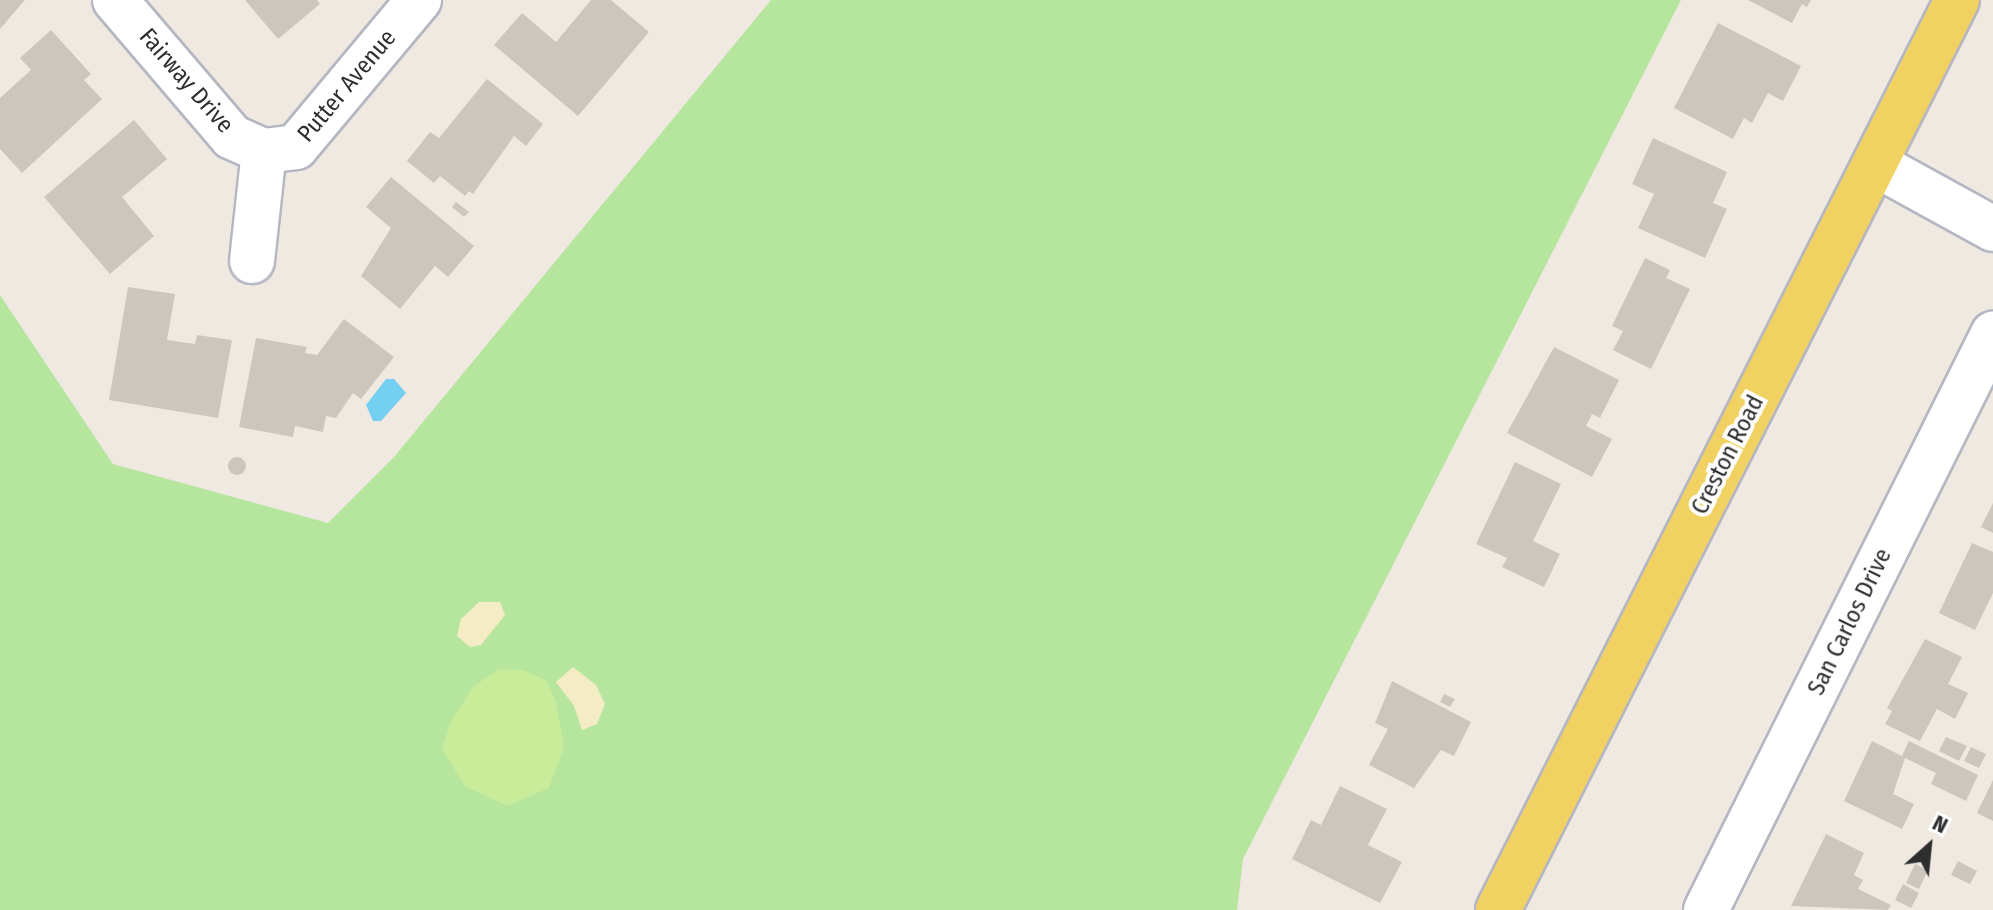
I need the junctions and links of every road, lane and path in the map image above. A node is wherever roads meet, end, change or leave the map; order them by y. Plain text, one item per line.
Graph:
1 (115, 0) edge
2 (419, 0) edge
3 (1957, 0) edge
4 (264, 151) junction
5 (1875, 164) junction
6 (1993, 229) edge
7 (252, 261) dead end
8 (1993, 334) edge
9 (1498, 910) edge
10 (1706, 910) edge

1 - 4 street, Fairway Drive
2 - 4 street, Putter Avenue
3 - 5 main road, Creston Road
4 - 7 street
5 - 6 street
5 - 9 main road, Creston Road
8 - 10 street, San Carlos Drive

